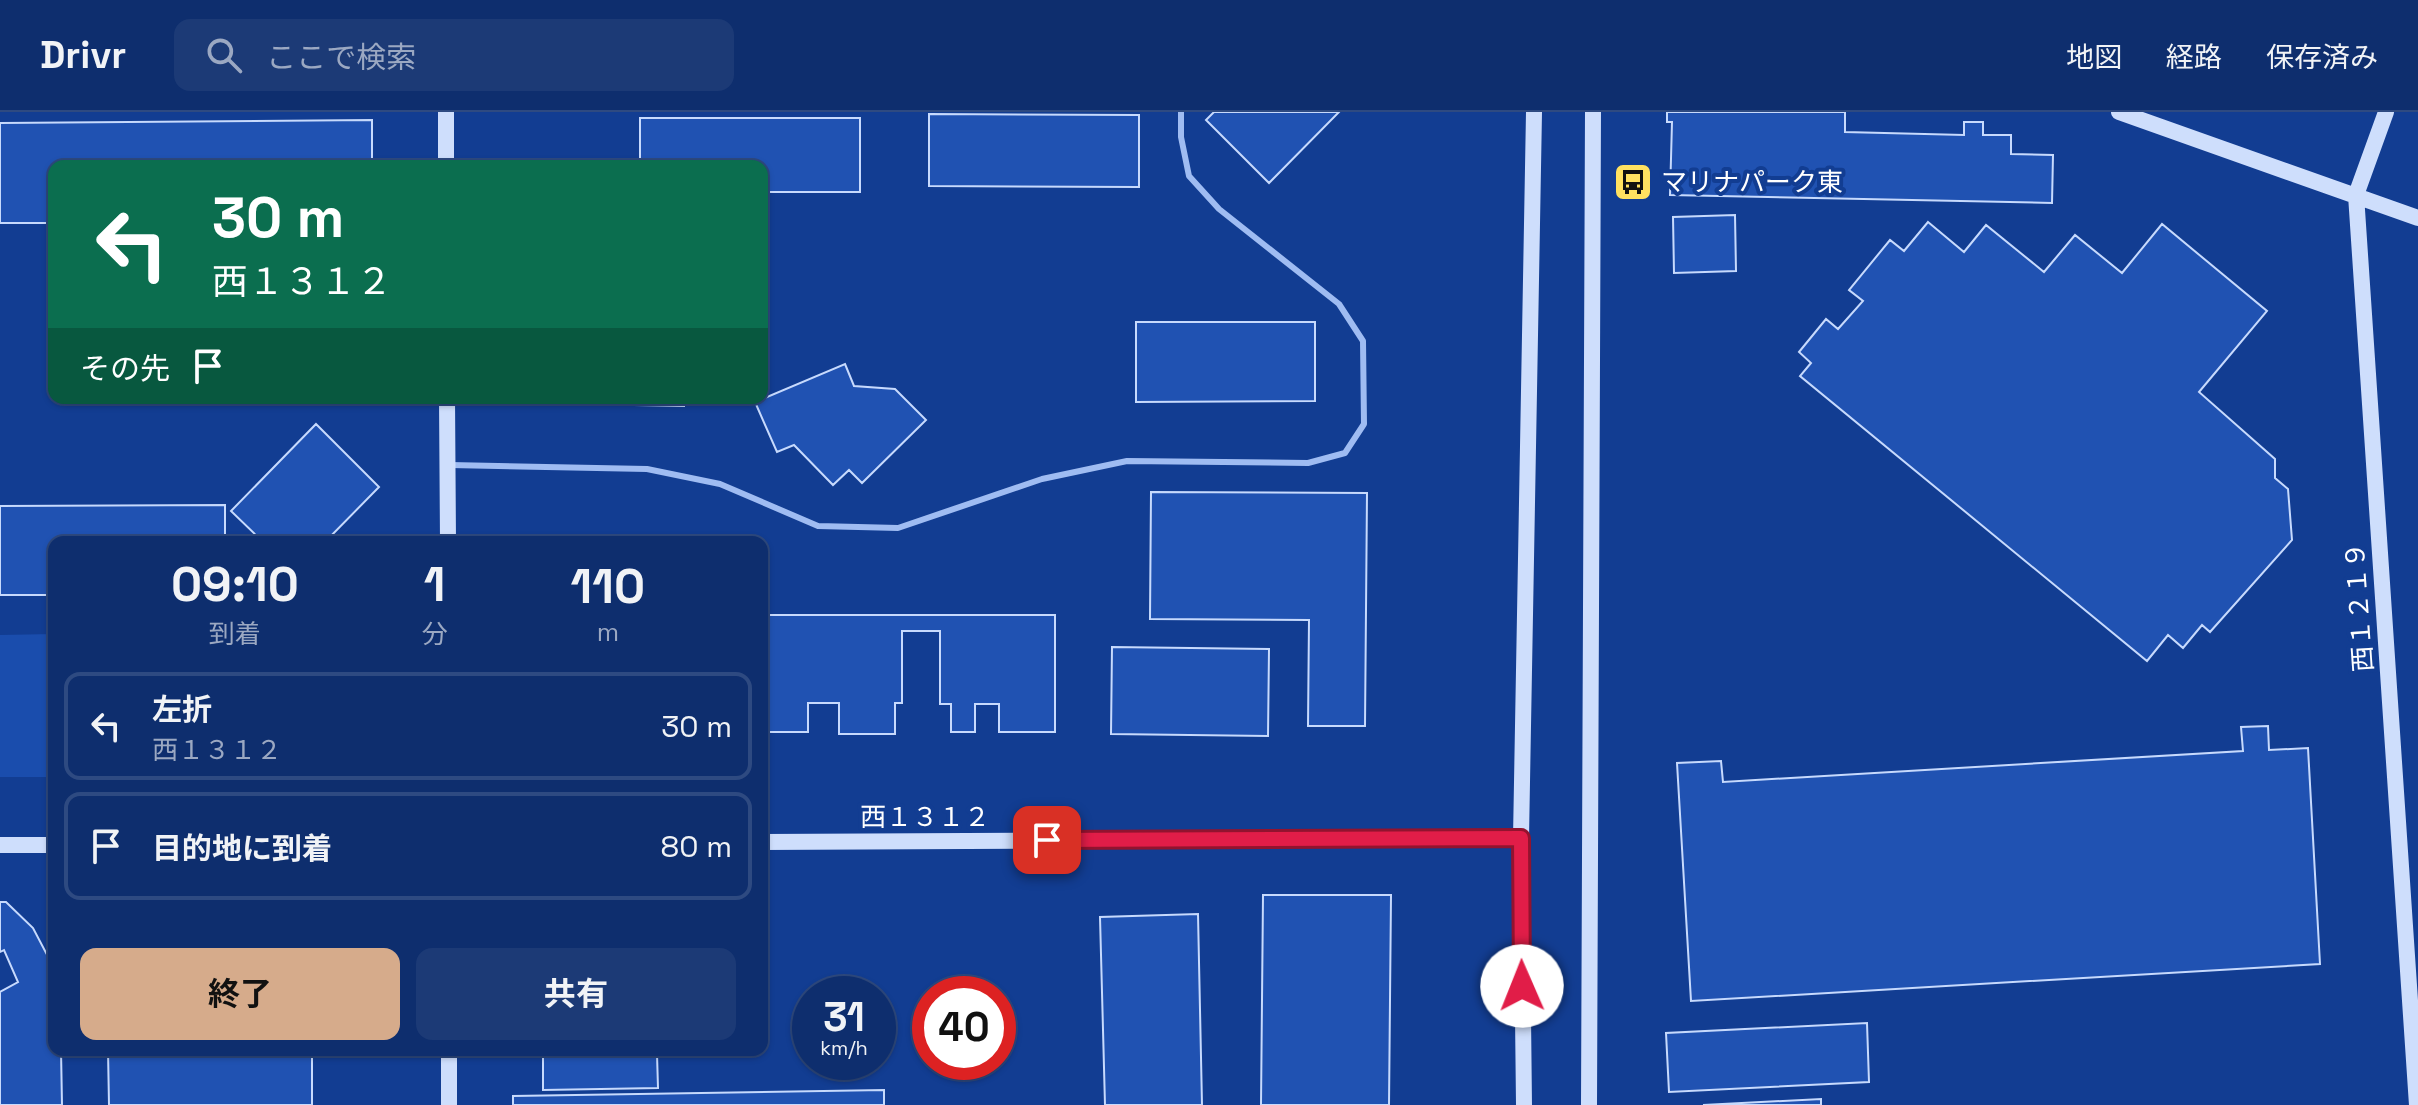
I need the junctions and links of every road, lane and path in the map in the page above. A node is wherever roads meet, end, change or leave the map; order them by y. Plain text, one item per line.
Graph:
1 (446, 112) edge
2 (1181, 112) edge
3 (1534, 112) edge
4 (1593, 112) edge
5 (2119, 112) edge
6 (2386, 112) edge
7 (446, 160) edge
8 (2356, 195) junction
9 (2418, 218) edge
10 (447, 404) edge
11 (447, 465) junction
12 (448, 536) edge
13 (1521, 838) junction
14 (768, 842) edge
15 (0, 845) edge
16 (48, 845) edge
17 (449, 1056) edge
18 (449, 1105) edge
19 (1524, 1105) edge
20 (1589, 1105) edge
21 (2417, 1105) edge

1 - 7 street
2 - 11 lane
3 - 13 street
4 - 20 street
5 - 8 street
6 - 8 street, 西１２１９
8 - 9 street
8 - 21 street, 西１２１９
10 - 11 street
11 - 12 street
13 - 14 street, 西１３１２
13 - 19 street
15 - 16 street
17 - 18 street

